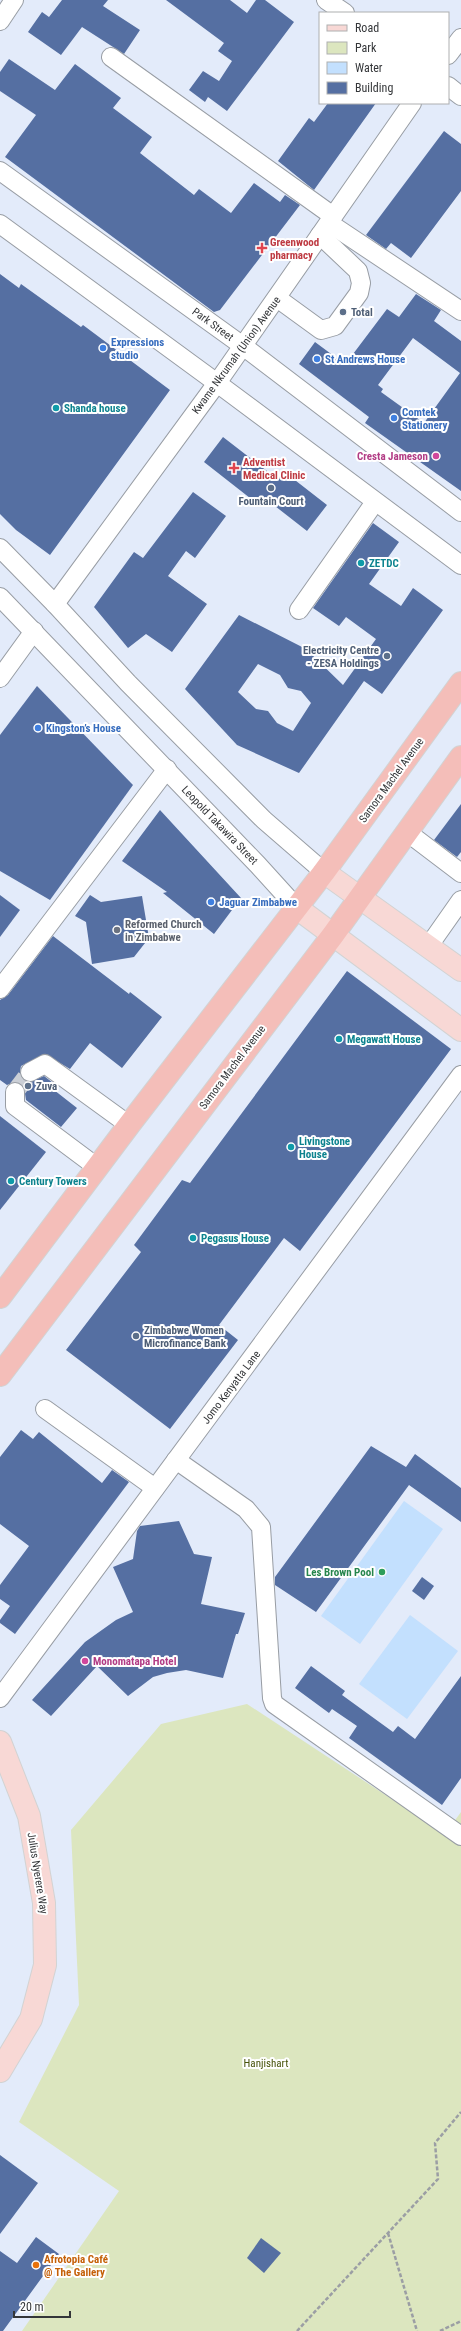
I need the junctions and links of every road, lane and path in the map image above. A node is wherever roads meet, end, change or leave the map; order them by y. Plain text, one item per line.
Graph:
1 (14, 0) edge
2 (326, 0) edge
3 (343, 12) edge
4 (0, 21) edge
5 (461, 38) edge
6 (449, 54) edge
7 (111, 57) dead end
8 (449, 87) edge
9 (461, 96) edge
10 (411, 104) edge
11 (0, 171) edge
12 (0, 224) edge
13 (327, 225) junction
14 (277, 298) junction
15 (461, 311) edge
16 (243, 346) junction
17 (217, 383) junction
18 (375, 502) junction
19 (461, 512) edge
20 (0, 548) edge
21 (461, 565) edge
22 (0, 597) edge
23 (55, 604) junction
24 (299, 610) dead end
25 (34, 631) junction
26 (0, 678) edge
27 (461, 683) edge
28 (461, 756) edge
29 (167, 769) junction
30 (407, 832) junction
31 (324, 872) junction
32 (461, 873) edge
33 (360, 898) junction
34 (461, 900) edge
35 (297, 908) junction
36 (333, 935) junction
37 (428, 947) junction
38 (461, 970) edge
39 (0, 989) edge
40 (461, 1030) edge
41 (30, 1072) tunnel mouth
42 (461, 1076) edge
43 (15, 1092) dead end
44 (129, 1125) junction
45 (98, 1168) junction
46 (0, 1297) edge
47 (0, 1375) edge
48 (45, 1409) dead end
49 (176, 1460) junction
50 (155, 1488) junction
51 (0, 1698) edge
52 (0, 1742) edge
53 (461, 1836) edge
54 (0, 2071) edge
55 (461, 2112) edge
56 (388, 2232) junction
57 (461, 2321) edge
58 (297, 2331) edge
59 (417, 2331) edge
60 (440, 2331) edge

1 - 4 street
2 - 3 street
5 - 6 street
7 - 13 street
8 - 9 street
10 - 13 street, Kwame Nkrumah (Union) Avenue
11 - 16 street, Park Street
12 - 17 street
13 - 14 street, Kwame Nkrumah (Union) Avenue
13 - 14 street
13 - 15 street
14 - 16 street, Kwame Nkrumah (Union) Avenue
16 - 17 street, Kwame Nkrumah (Union) Avenue
16 - 19 street, Park Street
17 - 18 street
17 - 23 street, Kwame Nkrumah (Union) Avenue
18 - 21 street
18 - 24 street
20 - 23 street
22 - 25 street, Leopold Takawira Street
23 - 31 street
25 - 26 street
25 - 29 street, Leopold Takawira Street
27 - 31 highway, Samora Machel Avenue
28 - 30 highway, Samora Machel Avenue
29 - 35 street, Leopold Takawira Street
29 - 39 street
30 - 32 street
30 - 33 highway, Samora Machel Avenue
31 - 33 main road
31 - 35 highway, Samora Machel Avenue
33 - 36 highway, Samora Machel Avenue
33 - 37 main road
34 - 37 street
35 - 36 main road, Leopold Takawira Street
35 - 44 highway, Samora Machel Avenue
36 - 40 main road, Leopold Takawira Street
36 - 47 highway, Samora Machel Avenue
37 - 38 main road
41 - 44 street
42 - 49 street, Jomo Kenyatta Lane
43 - 45 street
44 - 45 highway, Samora Machel Avenue
45 - 46 highway, Samora Machel Avenue
48 - 50 street
49 - 50 street, Jomo Kenyatta Lane
49 - 53 street
50 - 51 street, Jomo Kenyatta Lane
52 - 54 main road, Julius Nyerere Way
55 - 56 path
56 - 58 path
56 - 59 path
57 - 60 path

